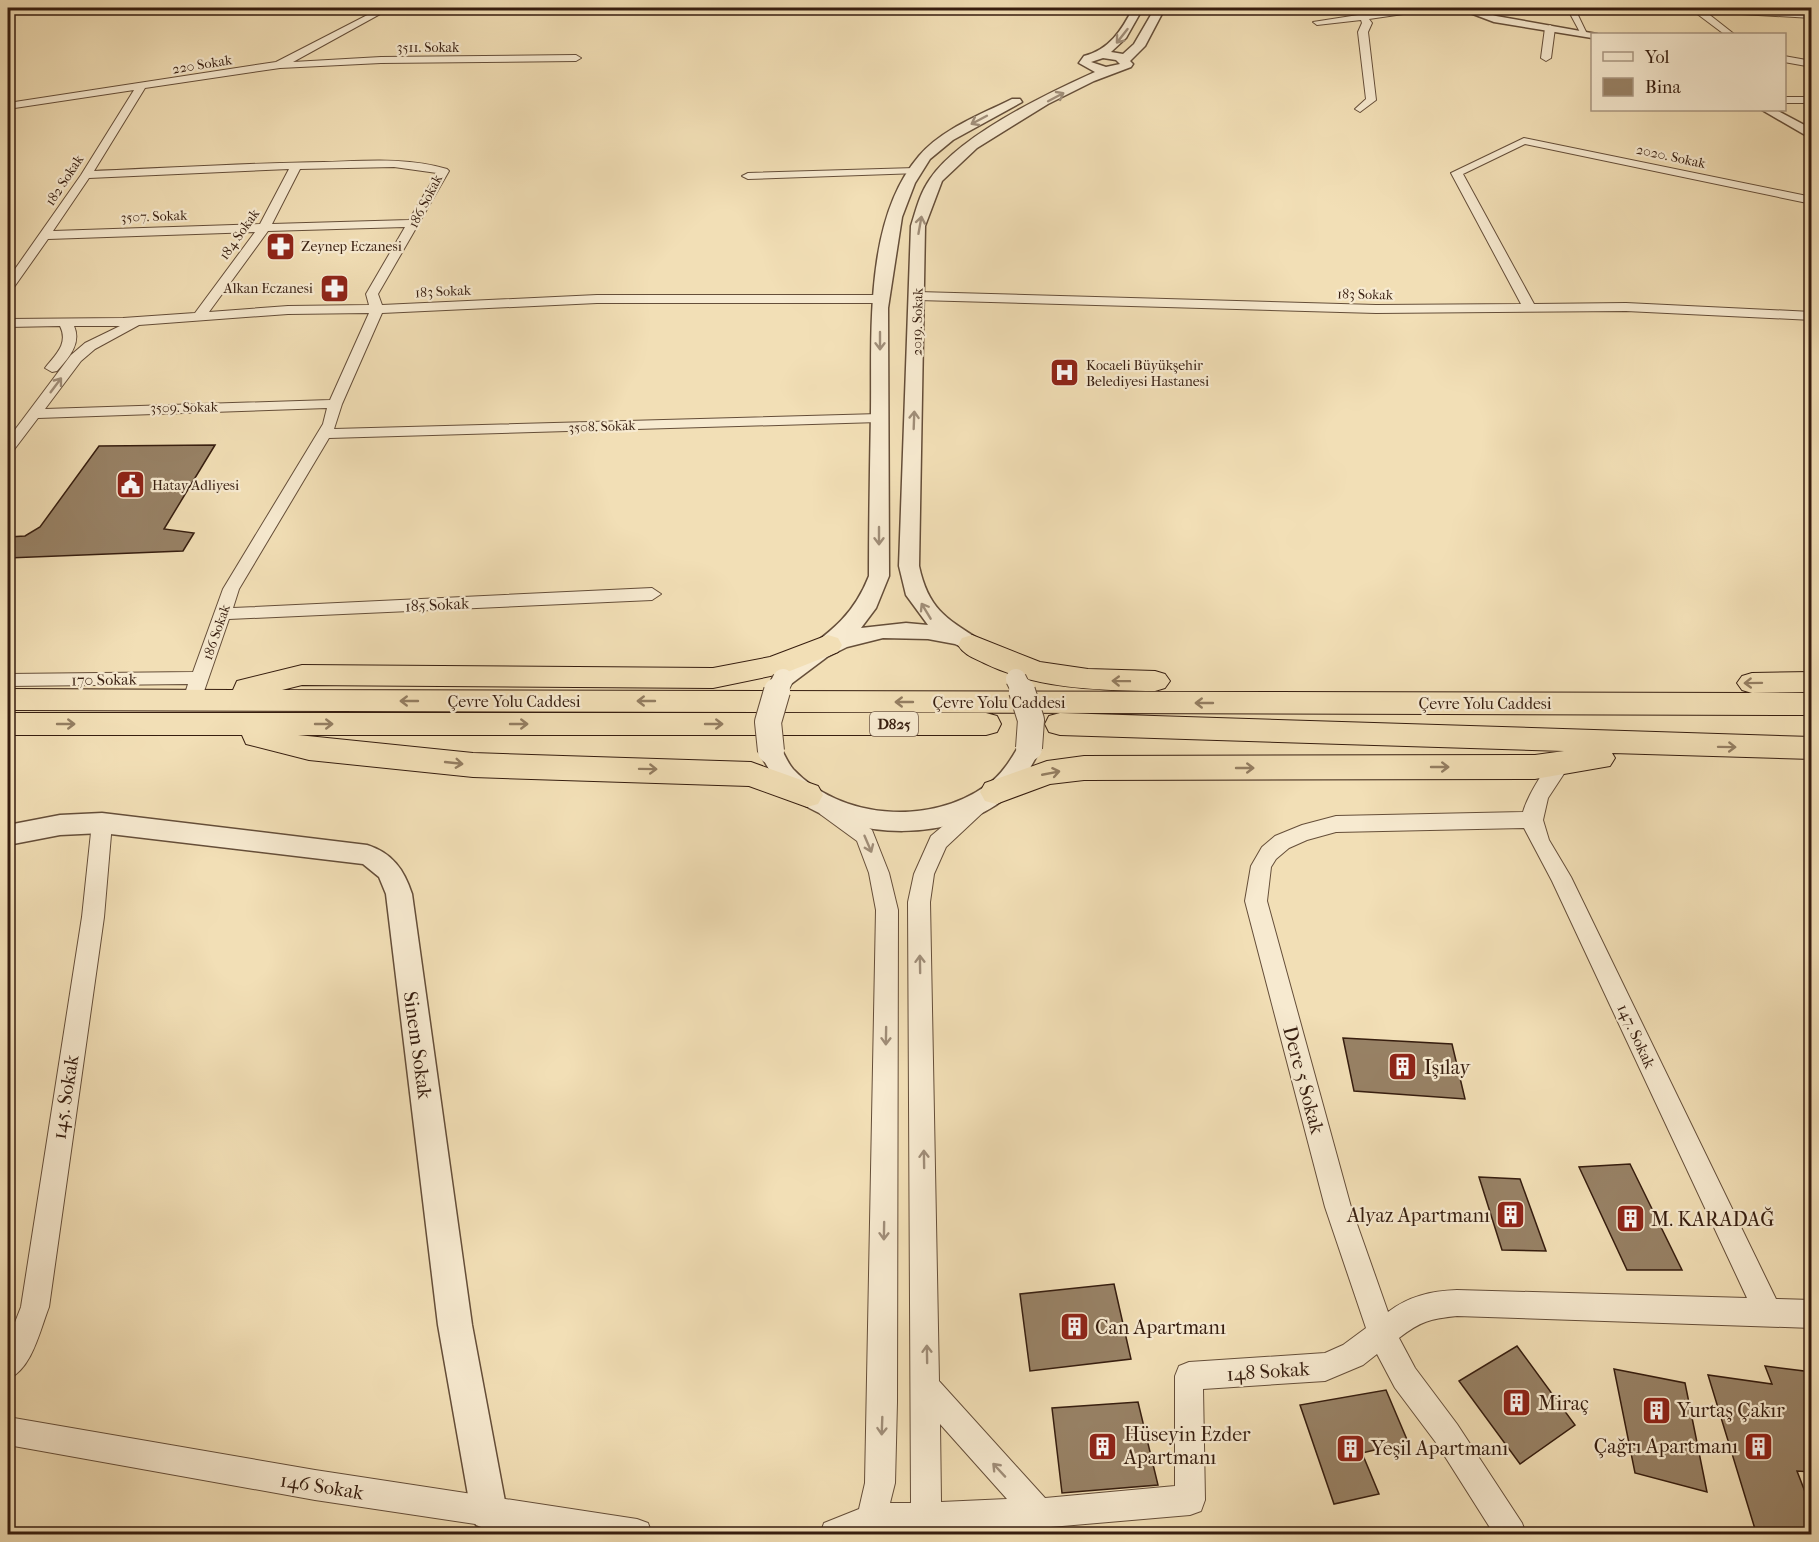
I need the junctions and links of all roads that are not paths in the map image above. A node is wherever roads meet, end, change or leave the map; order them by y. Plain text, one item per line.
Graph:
1 (387, 8) edge
2 (1138, 8) edge
3 (1160, 8) edge
4 (1440, 8) edge
5 (1462, 8) edge
6 (1583, 8) edge
7 (1712, 8) edge
8 (1360, 12) edge
9 (1812, 15) edge
10 (1317, 22) dead end
11 (1550, 28) junction
12 (1729, 33) edge
13 (1589, 35) edge
14 (576, 58) dead end
15 (1546, 58) dead end
16 (1125, 59) junction
17 (1786, 59) edge
18 (1092, 60) junction
19 (1812, 64) edge
20 (279, 65) junction
21 (1109, 70) junction
22 (141, 87) junction
23 (1786, 100) edge
24 (1812, 100) edge
25 (8, 106) edge
26 (1359, 109) dead end
27 (1770, 111) edge
28 (1812, 135) edge
29 (297, 165) junction
30 (915, 171) junction
31 (86, 175) junction
32 (748, 176) dead end
33 (1812, 201) edge
34 (414, 223) junction
35 (264, 228) junction
36 (46, 235) junction
37 (8, 287) edge
38 (918, 296) junction
39 (881, 299) junction
40 (1530, 308) junction
41 (377, 309) junction
42 (200, 315) junction
43 (1812, 316) edge
44 (140, 321) junction
45 (64, 322) junction
46 (8, 323) edge
47 (335, 404) junction
48 (34, 414) junction
49 (879, 418) junction
50 (8, 426) edge
51 (324, 434) junction
52 (8, 448) edge
53 (652, 594) dead end
54 (222, 614) junction
55 (828, 645) junction
56 (972, 645) junction
57 (8, 680) edge
58 (1812, 681) edge
59 (1557, 690) junction
60 (8, 700) edge
61 (201, 701) junction
62 (1247, 703) junction
63 (1812, 704) edge
64 (1773, 714) junction
65 (8, 724) edge
66 (1060, 724) junction
67 (1812, 724) edge
68 (1689, 746) junction
69 (1812, 748) edge
70 (1561, 763) junction
71 (996, 792) junction
72 (807, 795) junction
73 (1531, 820) junction
74 (102, 823) junction
75 (8, 835) edge
76 (1768, 1313) junction
77 (1812, 1314) edge
78 (1382, 1334) junction
79 (8, 1365) edge
80 (927, 1388) junction
81 (8, 1431) edge
82 (489, 1512) junction
83 (1039, 1513) junction
84 (926, 1518) junction
85 (872, 1519) junction
86 (637, 1534) edge
87 (835, 1534) edge
88 (1511, 1534) edge

1 - 20 street, 220 Sokak
2 -> 18 street
3 - 16 street, 2019. Sokak
4 - 8 street
5 - 11 street
6 - 13 street
7 - 9 street
7 - 12 street
8 - 10 street
8 - 26 street
11 - 13 street
11 - 15 street
14 - 20 street, 3511. Sokak
16 - 18 street
16 - 21 street, 2019. Sokak
17 - 19 street
18 - 21 street
18 -> 30 street
20 - 22 street, 220 Sokak
38 -> 21 street, 2019. Sokak
22 - 25 street, 220 Sokak
22 - 31 street, 182 Sokak
23 - 24 street
27 - 28 street
29 - 31 street, 186 Sokak
29 - 34 street, 186 Sokak
29 - 35 street, 184 Sokak
30 - 32 street
30 - 39 street
31 - 36 street, 182 Sokak
33 - 40 street, 2020. Sokak
34 - 35 street, 3507. Sokak
34 - 41 street, 186 Sokak
35 - 36 street, 3507. Sokak
35 - 42 street, 184 Sokak
36 - 37 street, 182 Sokak
38 - 40 street, 183 Sokak
56 -> 38 street, 2019. Sokak
39 - 41 street, 183 Sokak
39 -> 49 street
40 - 43 street, 183 Sokak
41 - 42 street, 183 Sokak
41 - 47 street, 186 Sokak
42 - 44 street, 183 Sokak
44 - 45 street, 183 Sokak
48 -> 44 street
45 - 46 street, 183 Sokak
45 - 50 street
47 - 48 street, 3509. Sokak
47 - 51 street, 186 Sokak
48 - 52 street
49 - 51 street, 3508. Sokak
49 -> 55 street
51 - 54 street, 186 Sokak
53 - 54 street, 185 Sokak
54 - 61 street, 186 Sokak
55 - 56 street
55 - 61 highway
55 - 72 street, bridge
59 -> 56 highway
56 - 71 street, bridge
57 - 61 street, 170 Sokak
58 -> 59 highway
59 - 62 highway
60 - 61 highway, Çevre Yolu Caddesi / D825
62 -> 61 highway, Çevre Yolu Caddesi / D825
65 -> 61 highway, Çevre Yolu Caddesi / D825
61 -> 66 highway, Çevre Yolu Caddesi / D825
61 -> 72 highway
62 - 64 highway, Çevre Yolu Caddesi / D825
63 - 64 highway, Çevre Yolu Caddesi / D825
64 - 66 highway, Çevre Yolu Caddesi / D825
64 - 67 highway, Çevre Yolu Caddesi / D825
66 - 68 highway
68 -> 69 highway
68 - 70 highway
71 -> 70 highway
70 - 73 street
71 - 72 street
80 -> 71 street
72 -> 85 street
73 - 76 street, 147. Sokak
73 - 78 street, Dere 5 Sokak
74 - 75 street, Sinem Sokak
74 - 79 street, 145. Sokak
74 - 82 street, Sinem Sokak
76 - 77 street, 148 Sokak
76 - 78 street, 148 Sokak
78 - 83 street, 148 Sokak
78 - 88 street, Dere 5 Sokak
83 -> 80 street
80 - 84 street
81 - 82 street, 146 Sokak
82 - 86 street, 146 Sokak
83 - 84 street, 148 Sokak
84 - 85 street, 148 Sokak
85 - 87 street, 148 Sokak

